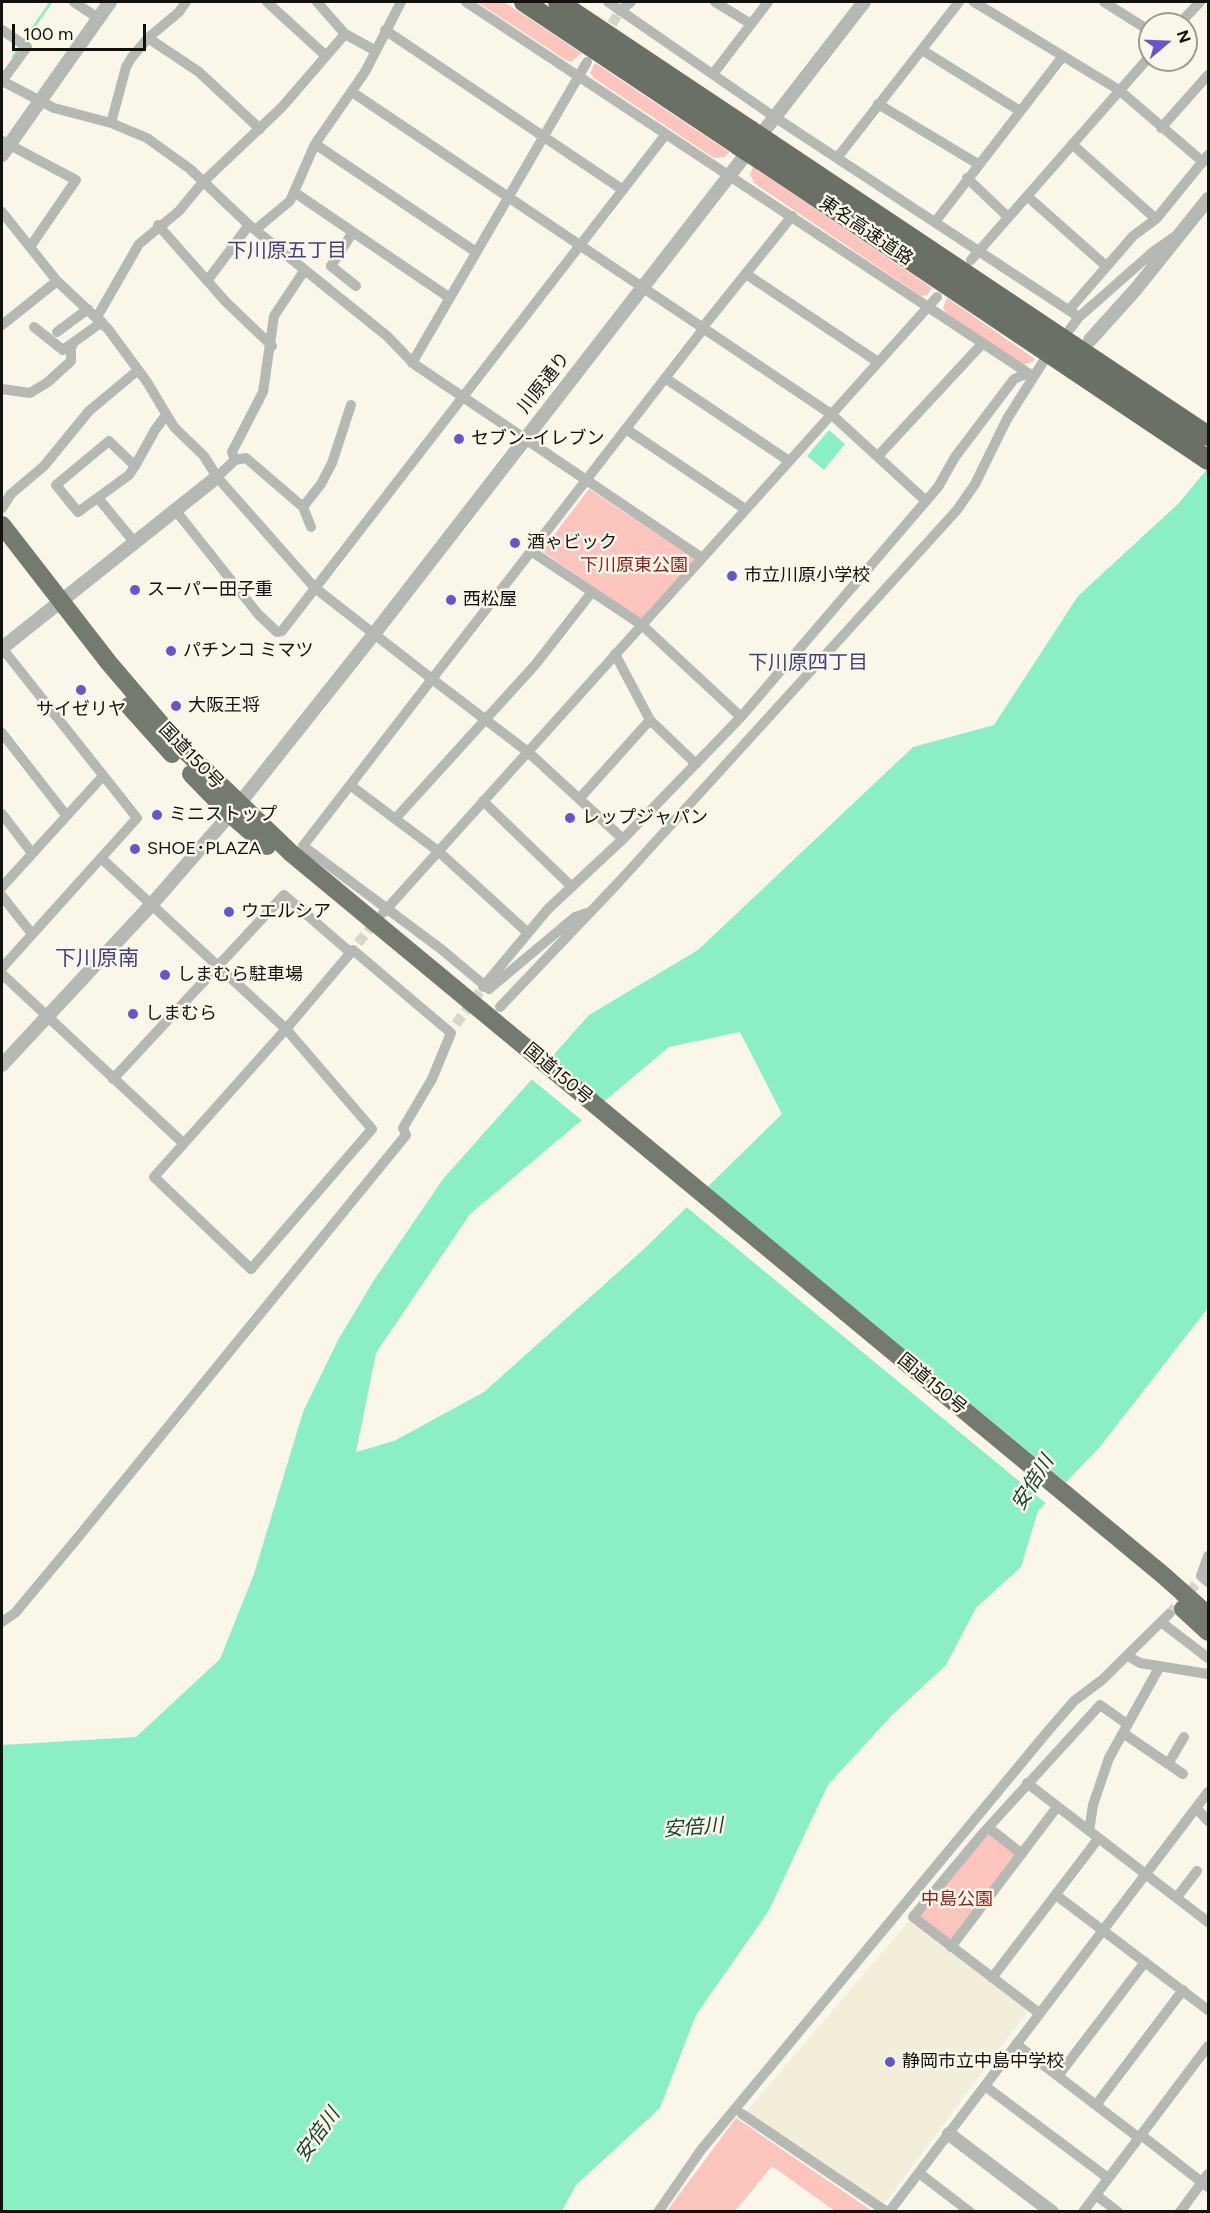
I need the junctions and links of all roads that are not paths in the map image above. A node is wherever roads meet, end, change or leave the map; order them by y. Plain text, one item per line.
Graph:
1 (74, 2) edge
2 (110, 2) edge
3 (186, 2) edge
4 (267, 2) edge
5 (317, 2) edge
6 (401, 2) edge
7 (466, 2) edge
8 (524, 2) edge
9 (558, 2) edge
10 (608, 2) edge
11 (631, 2) edge
12 (715, 2) edge
13 (768, 2) edge
14 (864, 2) edge
15 (959, 2) edge
16 (974, 2) edge
17 (1104, 2) edge
18 (620, 11) junction
19 (98, 18) junction
20 (1138, 23) edge
21 (751, 24) junction
22 (2, 30) edge
23 (386, 30) junction
24 (345, 34) junction
25 (148, 38) junction
26 (922, 50) junction
27 (376, 51) junction
28 (325, 55) junction
29 (1063, 56) junction
30 (587, 62) dead end
31 (1138, 69) edge
32 (713, 74) junction
33 (1209, 75) edge
34 (579, 76) junction
35 (2, 81) edge
36 (1119, 90) junction
37 (352, 92) junction
38 (39, 100) junction
39 (878, 104) junction
40 (1020, 111) junction
41 (773, 116) junction
42 (111, 123) junction
43 (1161, 128) junction
44 (260, 129) junction
45 (666, 134) junction
46 (542, 136) junction
47 (744, 137) junction
48 (315, 144) junction
49 (1072, 144) junction
50 (4, 147) edge
51 (766, 152) junction
52 (837, 158) junction
53 (1206, 159) edge
54 (978, 164) junction
55 (729, 174) junction
56 (967, 178) junction
57 (203, 182) junction
58 (623, 190) junction
59 (294, 192) junction
60 (508, 196) junction
61 (1027, 196) junction
62 (1209, 199) edge
63 (2, 212) edge
64 (792, 216) junction
65 (1008, 217) junction
66 (1156, 219) junction
67 (935, 222) junction
68 (158, 225) junction
69 (252, 227) junction
70 (353, 232) junction
71 (1179, 234) junction
72 (580, 245) junction
73 (30, 247) junction
74 (979, 251) junction
75 (476, 252) junction
76 (971, 260) dead end
77 (1106, 266) junction
78 (304, 271) junction
79 (746, 274) junction
80 (57, 281) junction
81 (207, 281) junction
82 (356, 286) dead end
83 (642, 286) junction
84 (937, 297) dead end
85 (450, 298) junction
86 (928, 308) junction
87 (88, 309) junction
88 (1069, 310) junction
89 (1079, 317) junction
90 (4, 319) edge
91 (99, 319) junction
92 (34, 327) dead end
93 (704, 328) junction
94 (1070, 329) dead end
95 (57, 332) dead end
96 (75, 342) junction
97 (982, 344) junction
98 (272, 346) junction
99 (1091, 349) junction
100 (878, 362) junction
101 (1043, 362) dead end
102 (412, 363) junction
103 (137, 371) junction
104 (1030, 374) junction
105 (665, 378) junction
106 (2, 389) edge
107 (462, 397) junction
108 (351, 405) dead end
109 (831, 414) junction
110 (166, 415) junction
111 (626, 429) junction
112 (1209, 436) edge
113 (524, 438) junction
114 (878, 456) junction
115 (235, 460) junction
116 (1209, 460) edge
117 (789, 461) junction
118 (135, 466) junction
119 (217, 477) junction
120 (586, 480) junction
121 (98, 498) junction
122 (926, 501) junction
123 (303, 507) junction
124 (2, 508) edge
125 (745, 509) junction
126 (176, 511) junction
127 (2, 525) edge
128 (311, 527) dead end
129 (2, 543) edge
130 (135, 543) junction
131 (531, 551) junction
132 (702, 558) junction
133 (315, 588) junction
134 (591, 592) junction
135 (57, 605) junction
136 (642, 625) junction
137 (374, 634) junction
138 (2, 648) edge
139 (615, 654) junction
140 (432, 679) junction
141 (741, 717) junction
142 (485, 720) junction
143 (650, 720) junction
144 (2, 733) edge
145 (528, 752) junction
146 (696, 764) junction
147 (103, 776) junction
148 (350, 785) junction
149 (579, 799) junction
150 (483, 801) junction
151 (234, 809) junction
152 (2, 814) edge
153 (66, 815) junction
154 (395, 819) junction
155 (623, 839) junction
156 (438, 851) junction
157 (32, 853) junction
158 (101, 858) junction
159 (571, 886) junction
160 (2, 887) edge
161 (2, 896) edge
162 (152, 904) junction
163 (384, 911) junction
164 (590, 912) junction
165 (527, 932) junction
166 (32, 934) junction
167 (354, 949) junction
168 (218, 966) junction
169 (2, 968) edge
170 (2, 974) edge
171 (482, 989) junction
172 (45, 1017) junction
173 (495, 1021) junction
174 (286, 1029) junction
175 (2, 1065) edge
176 (113, 1078) junction
177 (183, 1143) junction
178 (1209, 1556) edge
179 (1159, 1579) junction
180 (1202, 1581) tunnel mouth
181 (1209, 1608) edge
182 (1209, 1616) edge
183 (2, 1622) edge
184 (1209, 1626) edge
185 (1209, 1632) edge
186 (1128, 1656) junction
187 (1209, 1658) edge
188 (1160, 1666) junction
189 (1209, 1674) edge
190 (1125, 1728) junction
191 (1184, 1737) dead end
192 (1168, 1764) junction
193 (1183, 1774) dead end
194 (1027, 1783) junction
195 (1209, 1791) edge
196 (1057, 1807) junction
197 (1196, 1809) junction
198 (1209, 1821) edge
199 (989, 1828) junction
200 (1089, 1831) junction
201 (1098, 1839) junction
202 (1022, 1854) junction
203 (1197, 1871) dead end
204 (1146, 1875) junction
205 (1056, 1895) junction
206 (1177, 1897) junction
207 (1208, 1920) edge
208 (1103, 1930) junction
209 (951, 1947) junction
210 (1145, 1962) junction
211 (992, 1978) junction
212 (1183, 1990) junction
213 (1209, 2010) edge
214 (1039, 2013) junction
215 (1016, 2044) junction
216 (1209, 2046) edge
217 (1058, 2076) junction
218 (985, 2086) junction
219 (1096, 2105) junction
220 (742, 2115) dead end
221 (949, 2134) junction
222 (1140, 2137) junction
223 (919, 2173) junction
224 (1108, 2178) junction
225 (1206, 2181) edge
226 (1096, 2194) junction
227 (658, 2211) edge
228 (888, 2211) edge
229 (970, 2211) edge
230 (1052, 2211) edge
231 (1083, 2211) edge
232 (1118, 2211) edge
233 (1180, 2211) edge

1 - 19 street
2 - 19 street
3 - 25 street
4 - 28 street
5 - 24 street
6 - 23 street
7 - 34 street
8 - 47 highway, 東名高速道路
9 - 47 highway, 東名高速道路
10 - 18 street
11 - 18 street
12 - 21 street
13 - 21 street
14 - 41 street, 川原通り
15 - 26 street
16 - 29 street
17 - 20 street
18 - 32 street
19 - 38 street
21 - 32 street
22 - 35 street
23 - 27 street
23 - 46 street
24 - 27 street
24 - 28 street
25 - 42 street
25 - 44 street
26 - 39 street
26 - 40 street
27 - 37 street
28 - 44 street
29 - 36 street
29 - 40 street
30 - 34 street
31 - 36 street
32 - 41 street
33 - 43 street
34 - 45 street
34 - 46 street
35 - 38 street
36 - 43 street
36 - 49 street
37 - 48 street
37 - 60 street
38 - 42 street
38 - 50 street
39 - 52 street
39 - 54 street
40 - 54 street
41 - 52 street
41 - 55 street, 川原通り
42 - 57 street
43 - 53 street
44 - 57 street
45 - 55 street
45 - 58 street
46 - 58 street
46 - 60 street
47 - 51 highway, 東名高速道路, bridge
48 - 59 street
48 - 75 street
49 - 61 street
49 - 66 street
50 - 73 street
51 - 99 highway, 東名高速道路
51 - 116 highway, 東名高速道路
52 - 67 street
53 - 66 street
54 - 56 street
55 - 64 street
55 - 83 street, 川原通り
56 - 65 street
56 - 67 street
57 - 68 street
57 - 69 street
58 - 72 street
59 - 69 street
59 - 70 street
60 - 72 street
60 - 75 street
61 - 65 street
61 - 77 street
62 - 71 street
63 - 73 street
64 - 79 street
64 - 86 street
65 - 74 street
66 - 77 street
67 - 74 street
68 - 81 street
68 - 91 street
69 - 78 street
69 - 81 street
70 - 82 street
70 - 85 street
71 - 89 street
71 - 99 street
72 - 83 street
72 - 107 street
73 - 80 street
74 - 76 street
74 - 88 street
75 - 85 street
77 - 88 street
78 - 98 street
78 - 102 street
79 - 93 street
79 - 100 street
80 - 87 street
80 - 90 street
81 - 98 street
83 - 93 street
83 - 113 street, 川原通り
84 - 86 street
85 - 102 street
86 - 97 street
86 - 100 street
87 - 91 street
87 - 95 street
88 - 89 street
89 - 94 street
91 - 96 street
91 - 103 street
92 - 96 street
93 - 105 street
93 - 109 street
96 - 106 street
97 - 104 street
97 - 114 street
98 - 115 street
99 - 112 highway, 東名高速道路
100 - 109 street
101 - 104 street
102 - 107 street
103 - 110 street
103 - 124 street
104 - 122 street
104 - 164 street
105 - 111 street
105 - 117 street
107 - 113 street
107 - 133 street
108 - 123 street
109 - 114 street
109 - 117 street
110 - 118 street
110 - 119 street
111 - 120 street
111 - 125 street
113 - 120 street
113 - 137 street, 川原通り
114 - 122 street
115 - 119 street
115 - 123 street
117 - 125 street
118 - 121 street
118 - 121 street
119 - 126 street
119 - 133 street
120 - 131 street
120 - 132 street
121 - 130 street
122 - 141 street
123 - 128 street
125 - 132 street
126 - 130 street
126 - 133 street
127 - 135 highway, 国道150号
129 - 135 highway, 国道150号
130 - 135 street
131 - 134 street
131 - 140 street
132 - 136 street
133 - 137 street
134 - 136 street
134 - 142 street
135 - 138 street
135 - 151 highway, 国道150号
136 - 139 street
136 - 141 street
137 - 140 street
137 - 151 street, 川原通り
138 - 147 street
139 - 143 street
139 - 145 street
140 - 142 street
140 - 148 street
141 - 146 street
142 - 145 street
142 - 154 street
143 - 146 street
143 - 149 street
144 - 153 street
145 - 149 street
145 - 150 street
146 - 155 street
147 - 153 street
147 - 158 street
148 - 154 street
148 - 163 street
149 - 155 street
150 - 156 street
150 - 159 street
151 - 162 street, 川原通り
151 - 173 highway, 国道150号
152 - 157 street
153 - 157 street
154 - 156 street
155 - 159 street
156 - 163 street
156 - 165 street
157 - 160 street
158 - 162 street
158 - 166 street
159 - 165 street
161 - 166 street
162 - 168 street
162 - 172 street, 川原通り
163 - 171 street
164 - 171 street
164 - 173 street
165 - 171 street
166 - 169 street
167 - 168 street
167 - 174 street
167 - 183 street
168 - 174 street
168 - 176 street
170 - 172 street
172 - 175 street, 川原通り
172 - 176 street
173 - 179 highway, 国道150号
174 - 177 street
174 - 177 street
176 - 177 street
178 - 180 street
179 - 181 highway, 国道150号
179 - 182 highway, 国道150号
179 - 184 highway, 国道150号
179 - 185 highway, 国道150号
186 - 187 street
186 - 188 street
186 - 227 street
188 - 189 street
188 - 190 street
190 - 192 street
190 - 194 street
190 - 200 street
191 - 192 street
192 - 193 street
194 - 196 street
194 - 199 street
195 - 197 street
196 - 200 street
196 - 202 street
197 - 198 street
197 - 204 street
199 - 202 street
199 - 209 street
200 - 201 street
201 - 204 street
201 - 205 street
202 - 209 street
203 - 206 street
204 - 206 street
204 - 208 street
205 - 208 street
205 - 211 street
206 - 207 street
208 - 210 street
208 - 214 street
209 - 211 street
210 - 212 street
210 - 217 street
211 - 214 street
212 - 213 street
212 - 219 street
214 - 215 street
215 - 217 street
215 - 218 street
216 - 222 street
217 - 219 street
218 - 221 street
218 - 224 street
219 - 222 street
220 - 228 street
221 - 223 street
221 - 230 street
222 - 224 street
222 - 225 street
223 - 228 street
223 - 229 street
224 - 226 street
225 - 233 street
226 - 231 street
226 - 232 street

